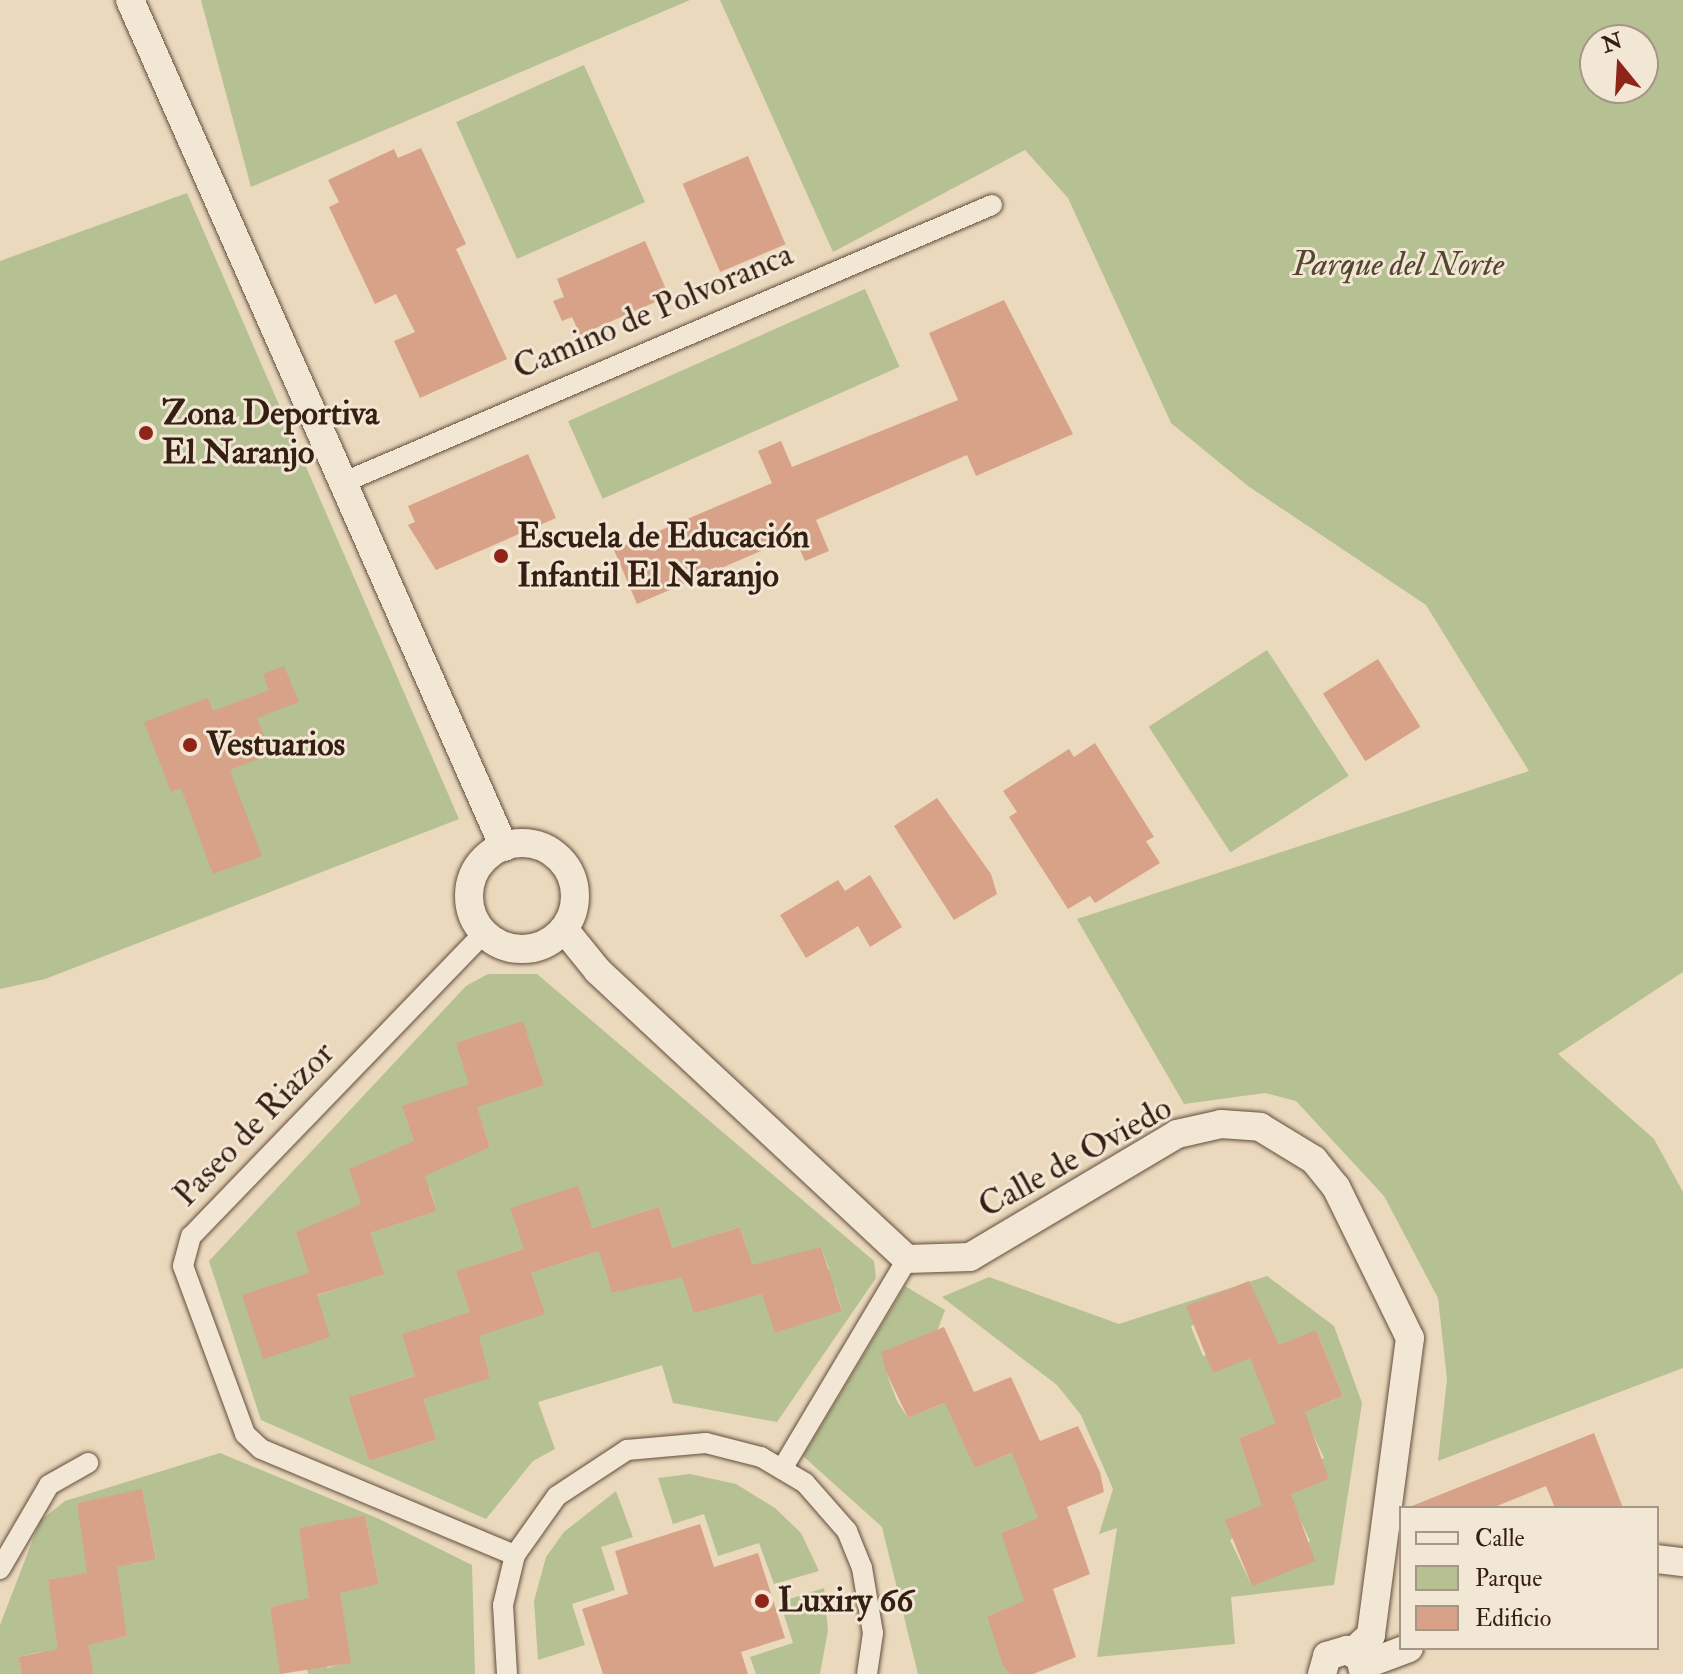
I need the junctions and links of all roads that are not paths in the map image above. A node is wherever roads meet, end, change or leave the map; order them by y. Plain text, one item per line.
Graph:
1 (130, 0) edge
2 (992, 205) dead end
3 (342, 483) junction
4 (504, 847) junction
5 (564, 929) junction
6 (484, 933) junction
7 (907, 1259) junction
8 (88, 1463) dead end
9 (782, 1469) junction
10 (515, 1555) junction
11 (1659, 1559) edge
12 (1683, 1562) edge
13 (0, 1569) edge
14 (873, 1633) junction
15 (1403, 1650) edge
16 (1360, 1664) edge
17 (507, 1674) edge
18 (867, 1674) edge
19 (878, 1674) edge
20 (1322, 1674) edge

1 - 3 street
2 - 3 street, Camino de Polvoranca
3 - 4 street
4 - 5 street
4 - 6 street
5 - 6 street
5 - 7 street
6 - 10 street, Paseo de Riazor
7 - 9 street
7 - 16 street, Calle de Oviedo
8 - 13 street
9 - 10 street
9 - 14 street
10 - 17 street
11 - 12 street
14 - 18 street
14 - 19 street
15 - 16 street
16 - 20 street

